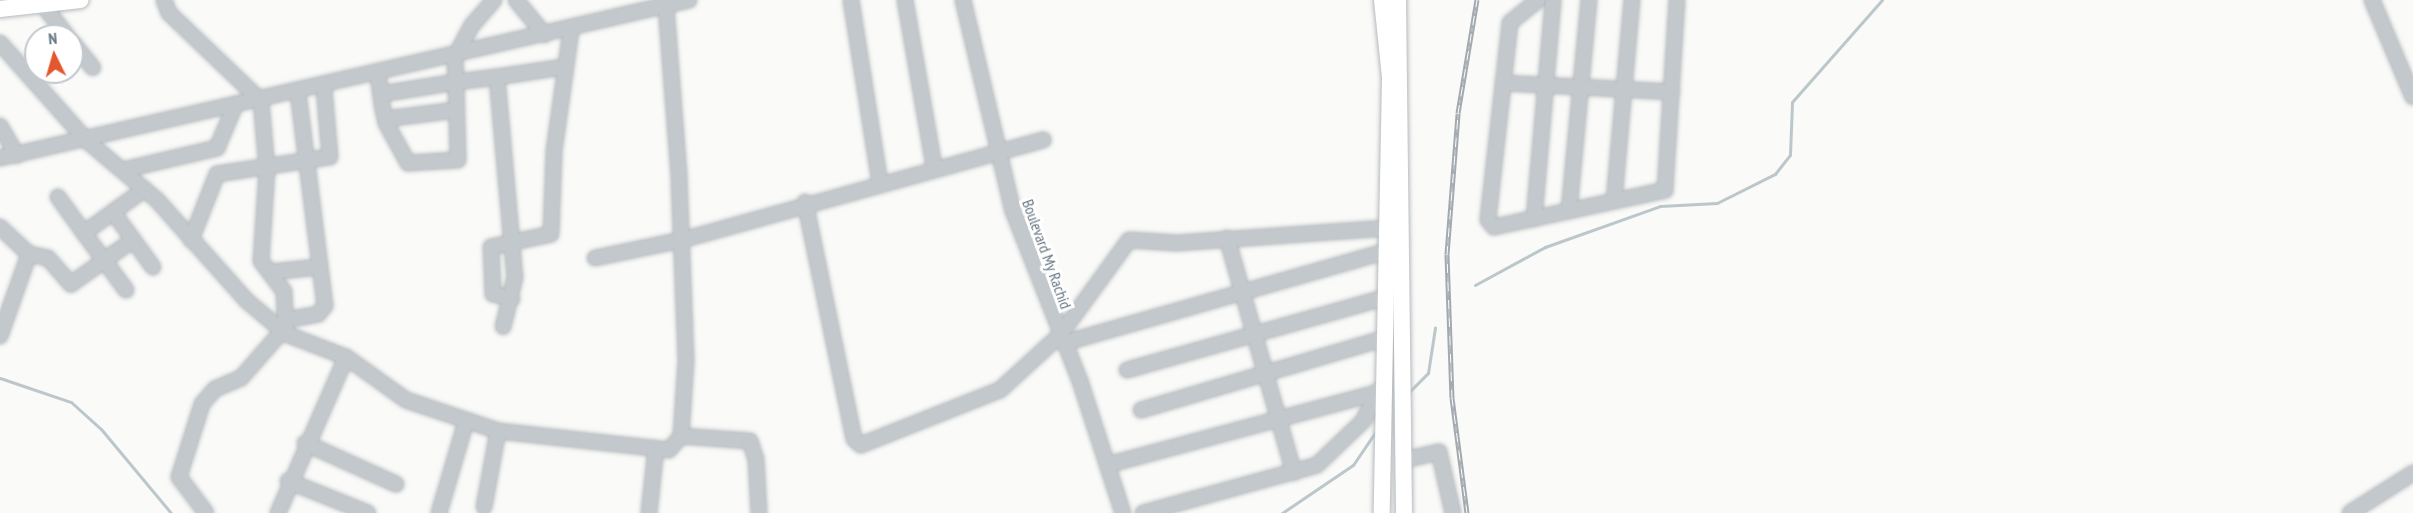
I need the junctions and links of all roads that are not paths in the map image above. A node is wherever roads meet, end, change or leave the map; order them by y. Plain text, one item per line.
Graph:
1 (81, 0) edge
2 (164, 0) edge
3 (494, 0) edge
4 (516, 0) edge
5 (689, 0) edge
6 (851, 0) edge
7 (904, 0) edge
8 (963, 0) edge
9 (1382, 0) edge
10 (1398, 0) edge
11 (1538, 0) edge
12 (1553, 0) edge
13 (1589, 0) edge
14 (1632, 0) edge
15 (1677, 0) edge
16 (2372, 0) edge
17 (43, 5) junction
18 (666, 6) junction
19 (0, 9) edge
20 (58, 24) edge
21 (571, 30) junction
22 (545, 35) junction
23 (0, 43) edge
24 (84, 57) edge
25 (455, 57) junction
26 (564, 67) junction
27 (93, 68) dead end
28 (378, 75) junction
29 (497, 78) junction
30 (456, 82) junction
31 (1503, 83) junction
32 (1543, 84) junction
33 (1583, 86) junction
34 (324, 88) junction
35 (1627, 89) junction
36 (1672, 92) junction
37 (298, 93) junction
38 (381, 94) junction
39 (2413, 97) edge
40 (261, 101) junction
41 (234, 108) junction
42 (456, 110) junction
43 (385, 119) junction
44 (0, 126) edge
45 (86, 140) junction
46 (1043, 140) dead end
47 (996, 150) junction
48 (17, 155) junction
49 (0, 158) edge
50 (306, 161) junction
51 (934, 167) junction
52 (267, 168) junction
53 (123, 170) junction
54 (880, 183) junction
55 (145, 189) junction
56 (58, 197) dead end
57 (1614, 201) junction
58 (805, 202) junction
59 (1569, 211) junction
60 (114, 212) junction
61 (1534, 219) junction
62 (0, 227) edge
63 (1387, 228) junction
64 (84, 233) junction
65 (1227, 238) junction
66 (134, 240) junction
67 (191, 240) junction
68 (682, 240) junction
69 (512, 242) junction
70 (1387, 251) junction
71 (29, 254) junction
72 (595, 258) dead end
73 (105, 261) junction
74 (153, 267) dead end
75 (319, 267) junction
76 (271, 272) junction
77 (126, 290) dead end
78 (1241, 291) junction
79 (1386, 297) junction
80 (512, 299) junction
81 (502, 327) dead end
82 (1, 328) edge
83 (284, 328) junction
84 (1253, 330) junction
85 (1385, 338) junction
86 (1062, 339) junction
87 (346, 357) junction
88 (1127, 370) dead end
89 (1268, 373) junction
90 (1382, 390) junction
91 (1140, 410) dead end
92 (1279, 418) junction
93 (466, 421) junction
94 (498, 431) junction
95 (681, 436) junction
96 (305, 443) junction
97 (656, 448) junction
98 (1404, 460) junction
99 (1107, 465) junction
100 (1294, 473) junction
101 (2413, 473) edge
102 (288, 481) junction
103 (396, 484) dead end
104 (484, 507) dead end
105 (206, 513) edge
106 (278, 513) edge
107 (368, 513) edge
108 (440, 513) edge
109 (649, 513) edge
110 (759, 513) edge
111 (1123, 513) edge
112 (1143, 513) edge
113 (1382, 513) edge
114 (1404, 513) edge
115 (1453, 513) edge
116 (2350, 513) edge

1 - 17 main road
2 - 40 street
3 - 25 street
4 - 22 street
5 - 18 street
6 - 54 street
7 - 51 street
8 - 47 street, Boulevard My Rachid
9 - 63 main road
10 - 98 main road
11 - 31 street
12 - 32 street
13 - 33 street
14 - 35 street
15 - 36 street
16 - 39 street
17 - 19 main road
17 - 20 street
18 - 21 street
18 - 68 street
21 - 22 street
21 - 26 street
22 - 25 street
23 - 45 street
24 - 27 street
25 - 28 street
25 - 30 street
26 - 29 street
26 - 69 street
28 - 34 street
28 - 38 street
29 - 30 street
29 - 69 street
30 - 38 street
30 - 42 street
31 - 32 street
31 - 61 street
32 - 33 street
32 - 61 street
33 - 35 street
33 - 59 street
34 - 37 street
34 - 50 street
35 - 36 street
35 - 57 street
36 - 57 street
37 - 40 street
37 - 50 street
38 - 43 street
40 - 41 street
40 - 52 street
41 - 45 street
41 - 53 street
42 - 43 street
42 - 43 street
44 - 48 street
45 - 48 street
45 - 53 street
46 - 47 street
47 - 51 street
47 - 86 street, Boulevard My Rachid
48 - 49 street
50 - 52 street
50 - 75 street
51 - 54 street
52 - 67 street
52 - 76 street
53 - 55 street
54 - 58 street
55 - 60 street
55 - 67 street
56 - 64 street
57 - 59 street
58 - 68 street
58 - 86 street
59 - 61 street
60 - 64 street
60 - 66 street
62 - 71 street
63 - 65 street
63 - 70 main road
64 - 73 street
65 - 78 street
65 - 86 street
66 - 73 street
66 - 74 street
67 - 83 street
68 - 72 street
68 - 95 street
69 - 80 street
69 - 80 street
70 - 78 street
70 - 79 main road
71 - 73 street
71 - 82 street
73 - 77 street
75 - 76 street
75 - 83 street
76 - 83 street
78 - 84 street
78 - 86 street
79 - 84 street
79 - 85 main road
80 - 81 street
83 - 87 street
83 - 105 street
84 - 88 street
84 - 89 street
85 - 89 street
85 - 90 main road
86 - 99 street, Boulevard My Rachid
87 - 93 street
87 - 96 street
89 - 91 street
89 - 92 street
90 - 92 street
90 - 100 street
90 - 113 main road
92 - 99 street
92 - 100 street
93 - 94 street
93 - 108 street
94 - 97 street
94 - 104 street
95 - 97 street
95 - 110 street
96 - 102 street
96 - 103 street
97 - 109 street
98 - 114 main road
98 - 115 street
99 - 111 street, Boulevard My Rachid
100 - 112 street
101 - 116 street
102 - 106 street
102 - 107 street

